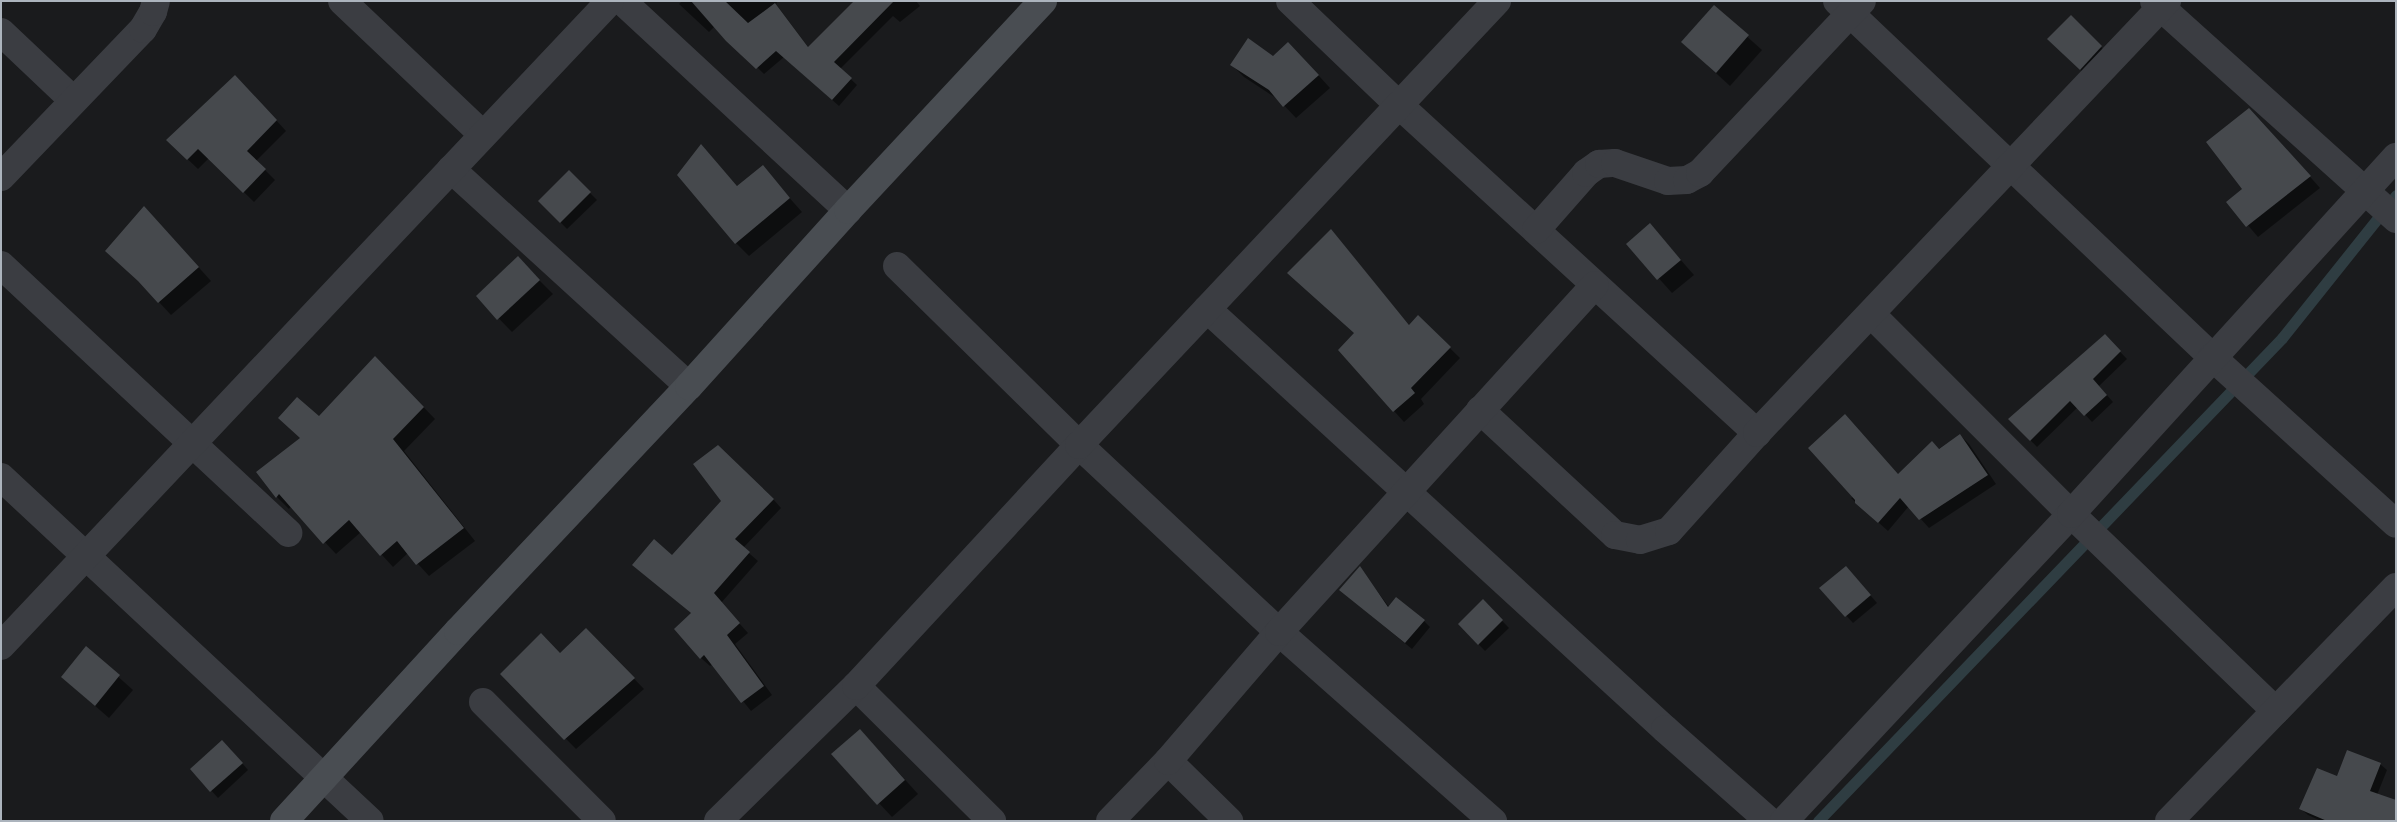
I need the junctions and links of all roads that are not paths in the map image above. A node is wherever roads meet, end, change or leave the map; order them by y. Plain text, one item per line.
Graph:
1 (156, 1) edge
2 (342, 1) edge
3 (1043, 1) edge
4 (1290, 1) edge
5 (1497, 1) edge
6 (611, 2) edge
7 (2160, 3) edge
8 (1850, 5) edge
9 (1, 32) edge
10 (73, 100) junction
11 (1399, 105) junction
12 (482, 134) junction
13 (2396, 156) edge
14 (2013, 165) junction
15 (451, 169) junction
16 (1, 177) edge
17 (2364, 191) junction
18 (848, 210) junction
19 (2396, 219) edge
20 (1536, 230) junction
21 (1, 265) edge
22 (897, 266) dead end
23 (1595, 285) junction
24 (1207, 309) junction
25 (1870, 314) junction
26 (2212, 357) junction
27 (689, 386) junction
28 (1480, 410) junction
29 (1757, 433) junction
30 (191, 444) junction
31 (1079, 444) junction
32 (1, 478) edge
33 (1408, 491) junction
34 (2391, 512) edge
35 (2071, 514) junction
36 (288, 533) dead end
37 (86, 555) junction
38 (2396, 587) edge
39 (1280, 632) junction
40 (1, 646) edge
41 (856, 686) junction
42 (483, 702) dead end
43 (2276, 712) junction
44 (1168, 761) junction
45 (324, 777) junction
46 (284, 821) edge
47 (370, 821) edge
48 (602, 821) edge
49 (718, 821) edge
50 (992, 821) edge
51 (1110, 821) edge
52 (1229, 821) edge
53 (1493, 821) edge
54 (1769, 821) edge
55 (1784, 821) edge
56 (2170, 821) edge

1 - 10 street
2 - 12 street
3 - 18 main road
4 - 11 street
5 - 11 street
6 - 12 street
6 - 18 street
7 - 14 street
7 - 17 street
8 - 14 street
8 - 20 street
9 - 10 street
10 - 16 street
11 - 20 street
11 - 24 street
12 - 15 street
13 - 17 street
14 - 25 street
14 - 26 street
15 - 27 street
15 - 30 street
17 - 19 street
17 - 26 street
18 - 27 main road
20 - 23 street
21 - 30 street
22 - 31 street
23 - 28 street
23 - 29 street
24 - 31 street
24 - 33 street
25 - 29 street
25 - 35 street
26 - 34 street
26 - 35 street
27 - 45 main road
28 - 29 street
28 - 33 street
30 - 36 street
30 - 37 street
31 - 39 street
31 - 41 street
32 - 37 street
33 - 39 street
33 - 54 street
35 - 43 street
35 - 55 street
37 - 40 street
37 - 45 street
38 - 43 street
39 - 44 street
39 - 53 street
41 - 49 street
41 - 50 street
42 - 48 street
43 - 56 street
44 - 51 street
44 - 52 street
45 - 46 main road
45 - 47 street

